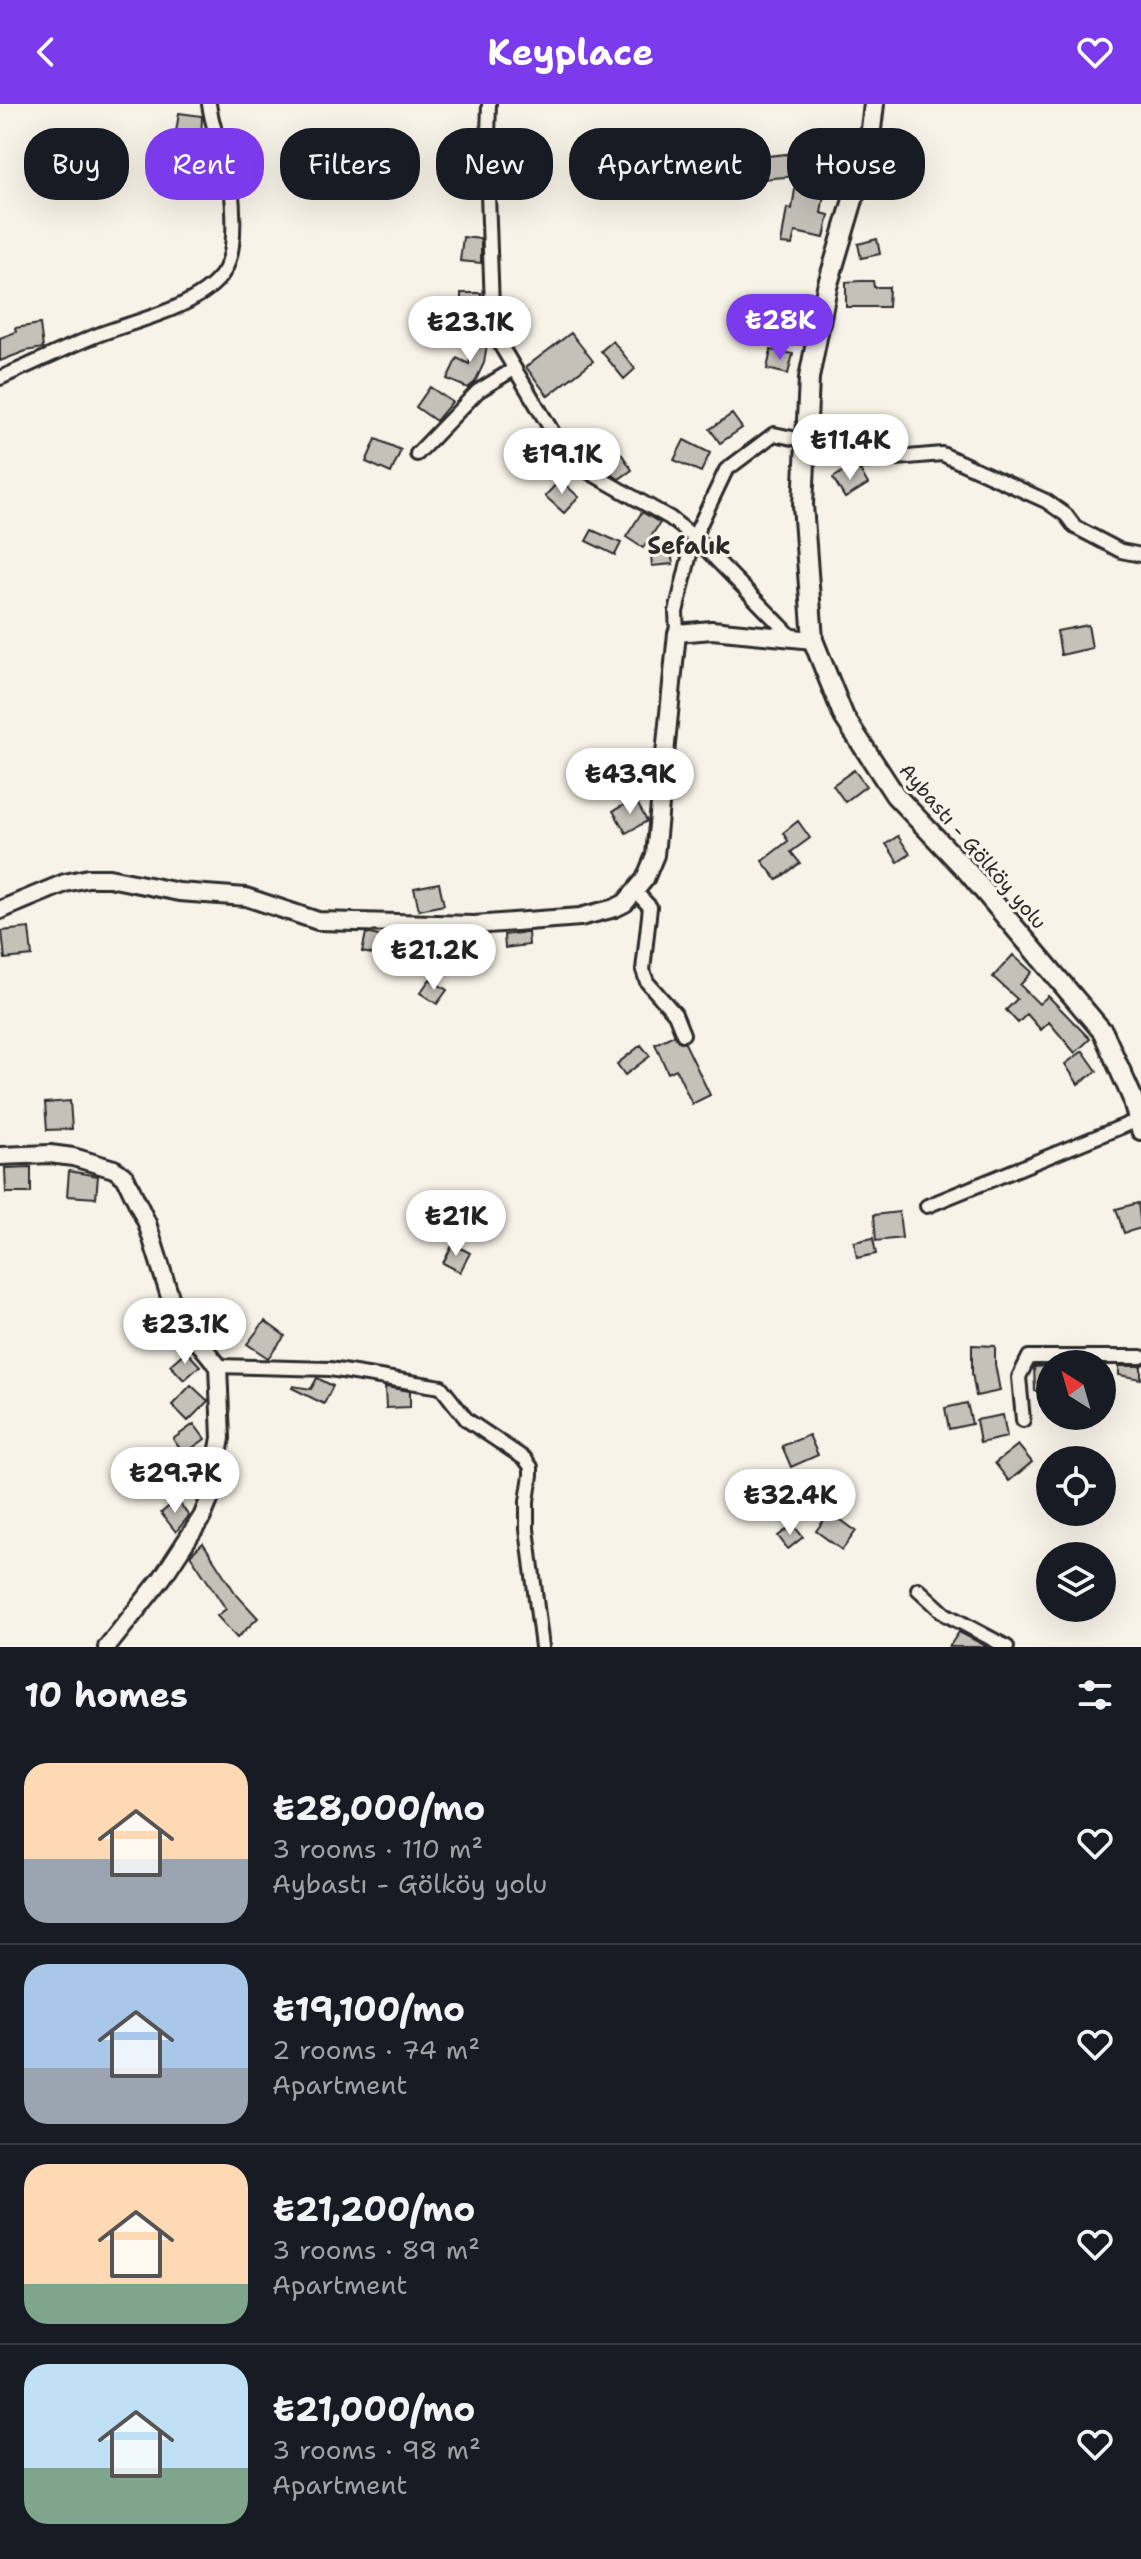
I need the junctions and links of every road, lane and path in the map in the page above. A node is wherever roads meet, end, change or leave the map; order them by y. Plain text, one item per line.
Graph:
1 (209, 104) edge
2 (489, 104) edge
3 (874, 104) edge
4 (514, 369) junction
5 (0, 378) edge
6 (806, 441) junction
7 (417, 454) dead end
8 (694, 537) junction
9 (1141, 555) edge
10 (677, 633) junction
11 (793, 638) junction
12 (813, 640) junction
13 (635, 891) junction
14 (0, 910) edge
15 (683, 1034) dead end
16 (1137, 1098) edge
17 (1140, 1125) edge
18 (0, 1156) edge
19 (927, 1206) dead end
20 (1141, 1357) edge
21 (218, 1366) junction
22 (1023, 1420) dead end
23 (918, 1589) dead end
24 (107, 1647) edge
25 (542, 1647) edge
26 (1007, 1647) edge

1 - 5 street
2 - 4 street
3 - 6 main road, Aybastı - Gölköy yolu
4 - 7 street
4 - 8 street
6 - 8 street
6 - 9 street
6 - 12 main road, Aybastı - Gölköy yolu
8 - 10 street
8 - 11 street
10 - 11 street
10 - 13 street
11 - 12 street
12 - 16 main road, Aybastı - Gölköy yolu
13 - 14 street
13 - 15 street
16 - 17 main road, Aybastı - Gölköy yolu
17 - 19 street
18 - 21 street
20 - 22 street
21 - 24 street
21 - 25 street
23 - 26 street

